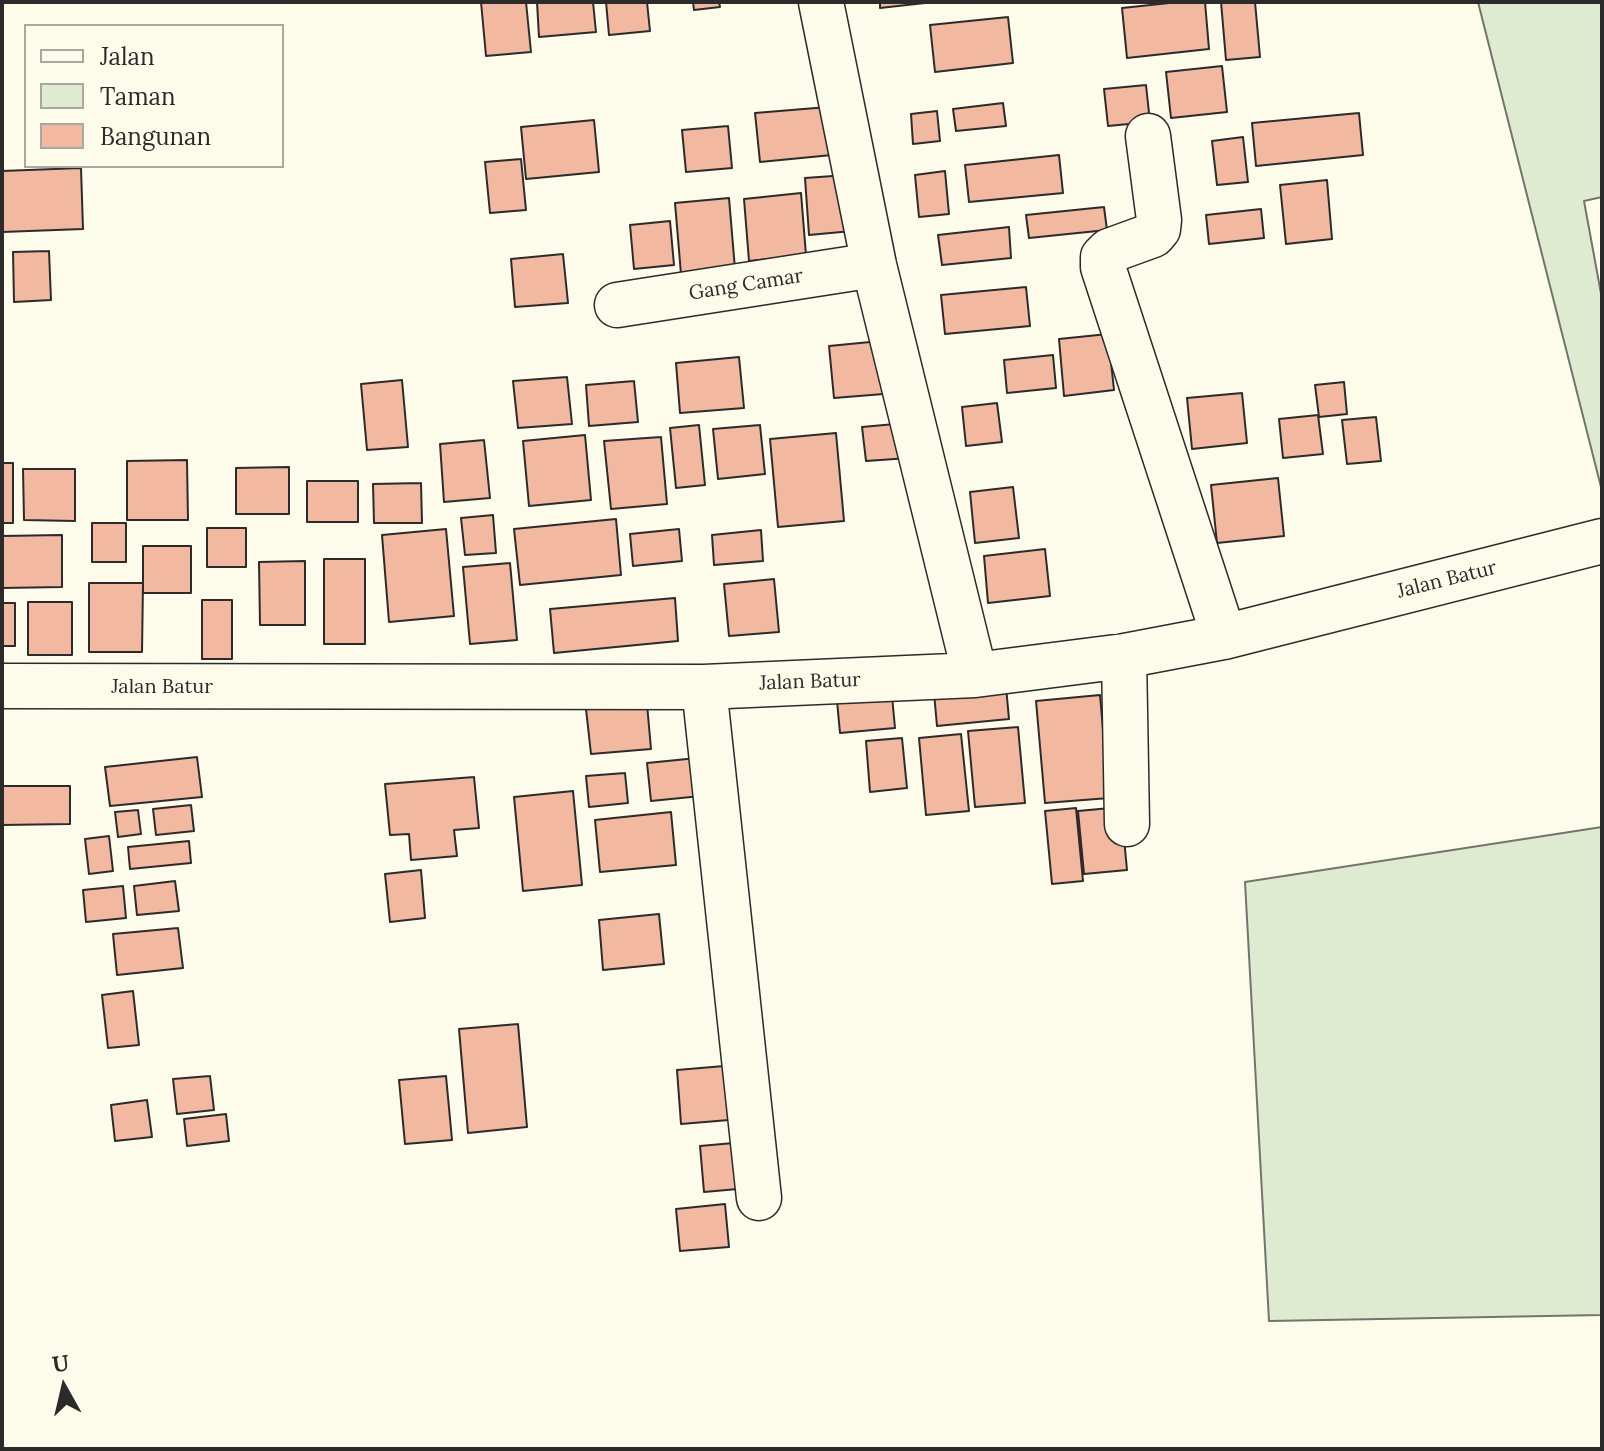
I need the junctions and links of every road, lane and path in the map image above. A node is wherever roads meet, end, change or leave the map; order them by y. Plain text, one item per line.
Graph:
1 (821, 2) edge
2 (1148, 136) dead end
3 (874, 265) junction
4 (617, 305) dead end
5 (1602, 541) edge
6 (1224, 637) junction
7 (1124, 656) junction
8 (975, 675) junction
9 (2, 686) edge
10 (704, 687) junction
11 (1127, 824) dead end
12 (759, 1198) dead end

1 - 3 street
2 - 6 street
3 - 4 street, Gang Camar
3 - 8 street
5 - 6 street, Jalan Batur
6 - 7 street, Jalan Batur
7 - 8 street, Jalan Batur
7 - 11 street
8 - 10 street, Jalan Batur
9 - 10 street, Jalan Batur
10 - 12 street

